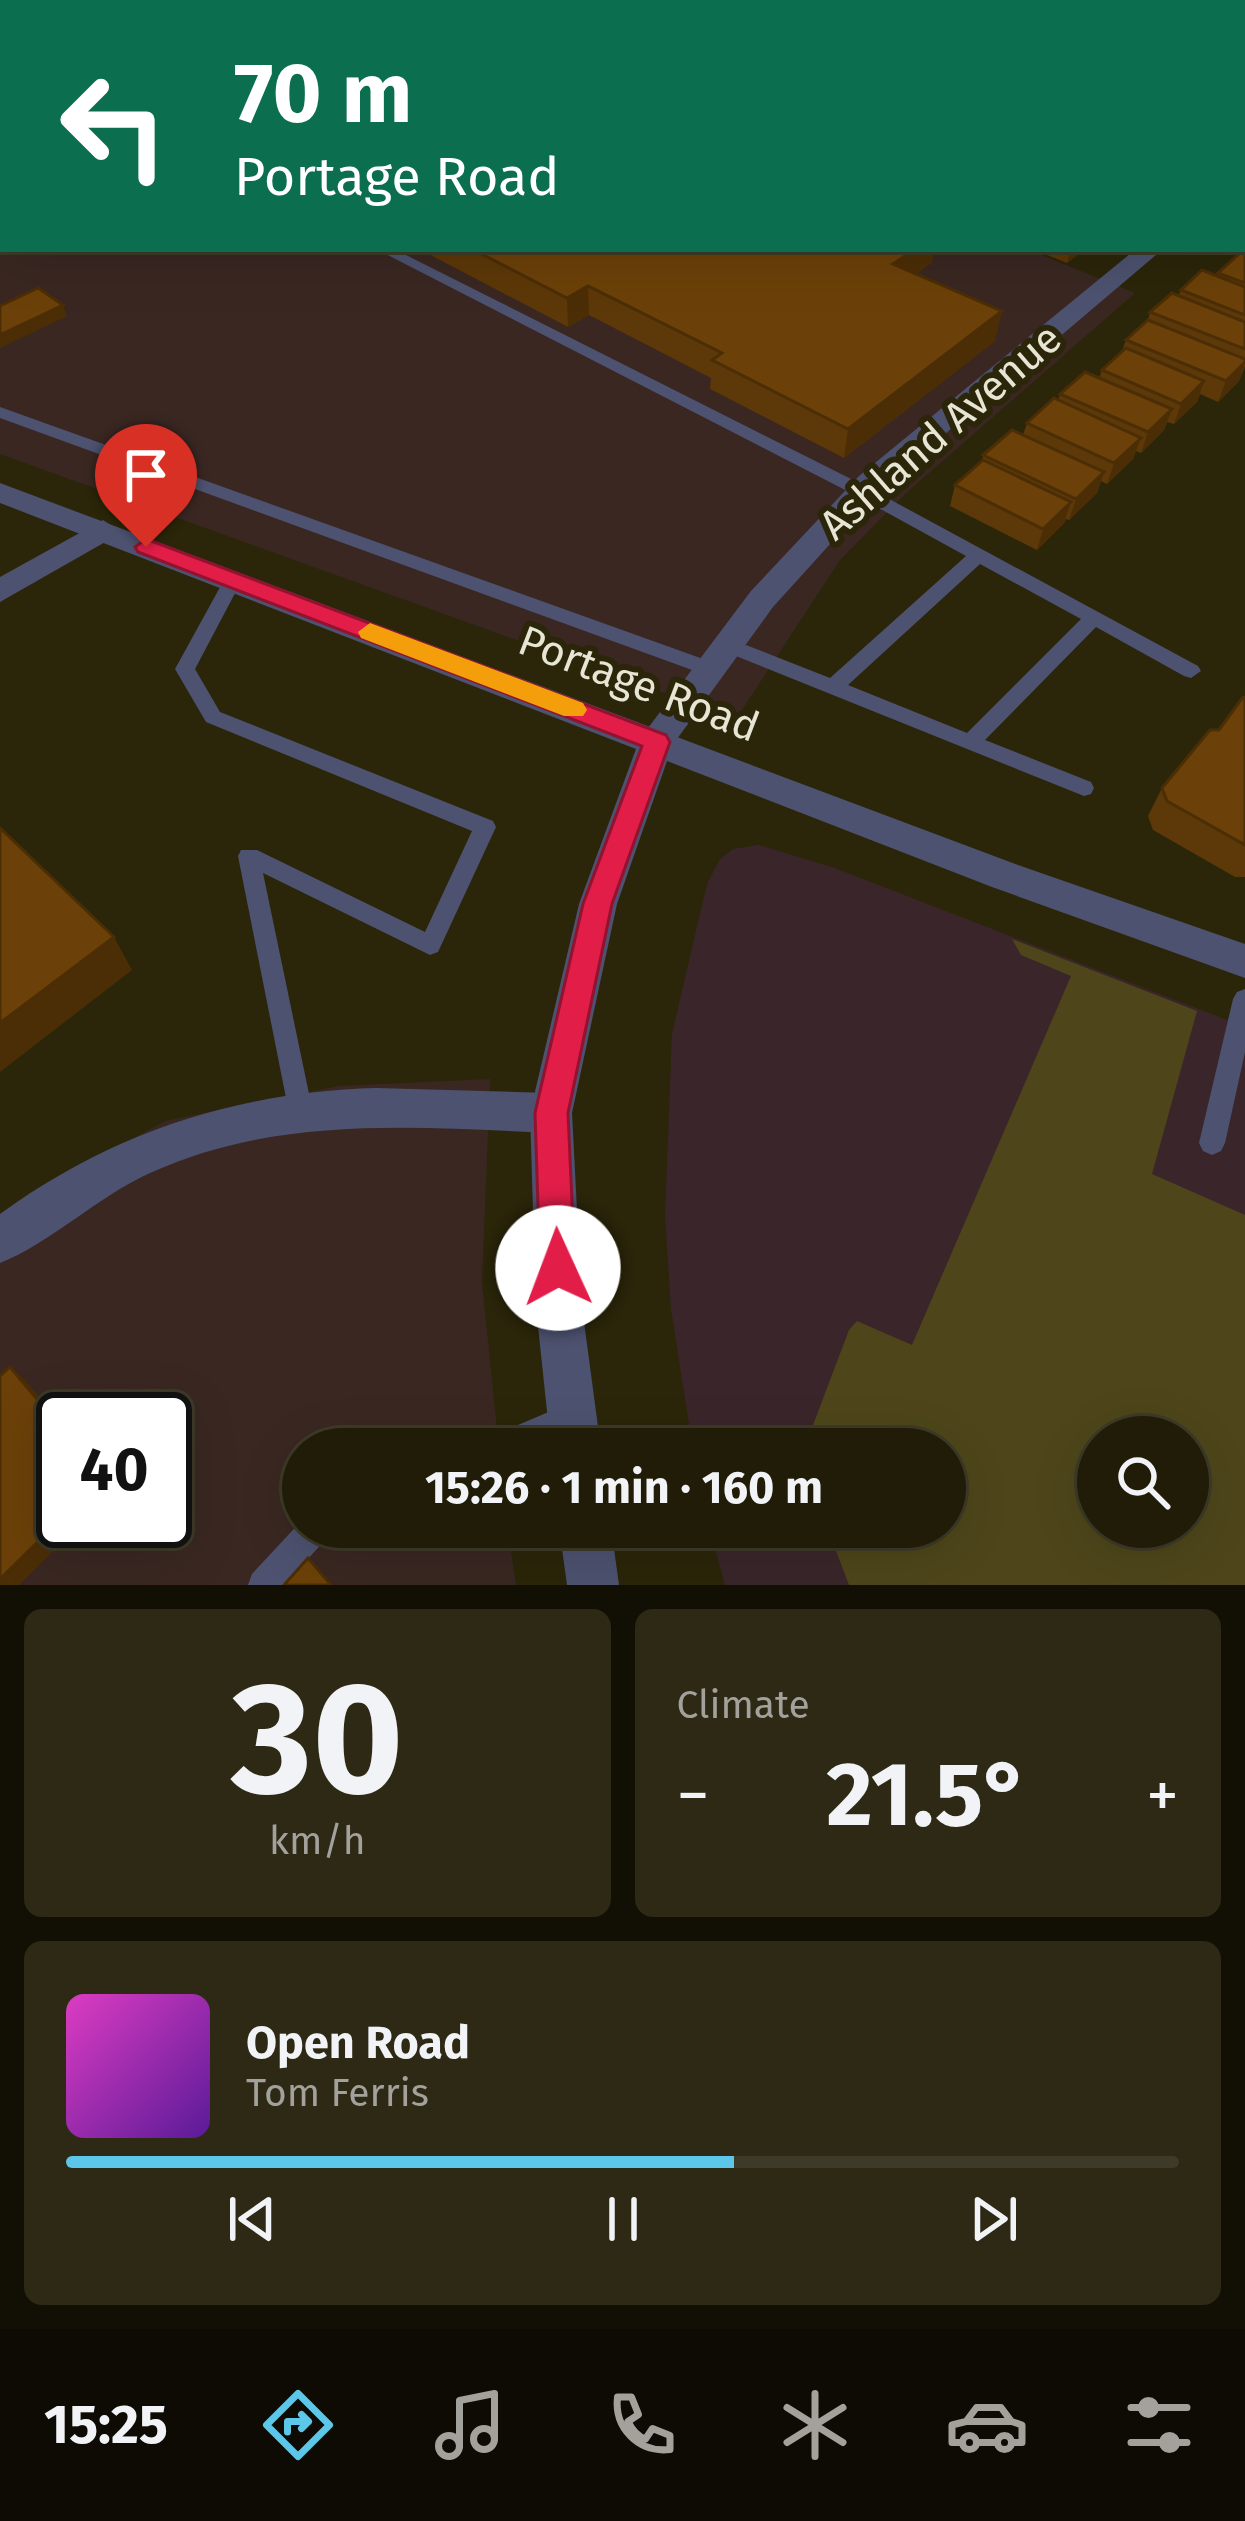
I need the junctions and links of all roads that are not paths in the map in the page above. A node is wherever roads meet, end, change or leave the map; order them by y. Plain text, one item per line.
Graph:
1 (388, 252) edge
2 (1147, 252) edge
3 (0, 412) edge
4 (861, 491) junction
5 (0, 492) edge
6 (103, 530) junction
7 (979, 556) junction
8 (233, 580) junction
9 (0, 590) edge
10 (1094, 618) junction
11 (719, 657) junction
12 (1192, 671) dead end
13 (832, 688) junction
14 (657, 742) junction
15 (970, 742) junction
16 (1084, 788) dead end
17 (1245, 961) edge
18 (1245, 999) edge
19 (301, 1113) junction
20 (551, 1113) junction
21 (1212, 1143) dead end
22 (0, 1241) edge
23 (574, 1428) edge
24 (297, 1548) edge
25 (589, 1548) edge
26 (263, 1585) edge
27 (593, 1585) edge

1 - 4 lane
2 - 4 street, Ashland Avenue
3 - 11 lane
4 - 7 lane
4 - 11 street, Ashland Avenue
5 - 6 street, Portage Road
6 - 8 street, Portage Road
6 - 9 street
7 - 10 lane
7 - 13 lane
8 - 14 street, Portage Road
8 - 19 lane
10 - 12 lane
10 - 15 lane
11 - 13 lane
11 - 14 street, Ashland Avenue
13 - 15 lane
14 - 17 street, Portage Road
14 - 20 street, Ashland Avenue
15 - 16 lane
18 - 21 lane
19 - 20 street
19 - 22 street
20 - 23 street, Ashland Avenue
24 - 26 lane
25 - 27 street

